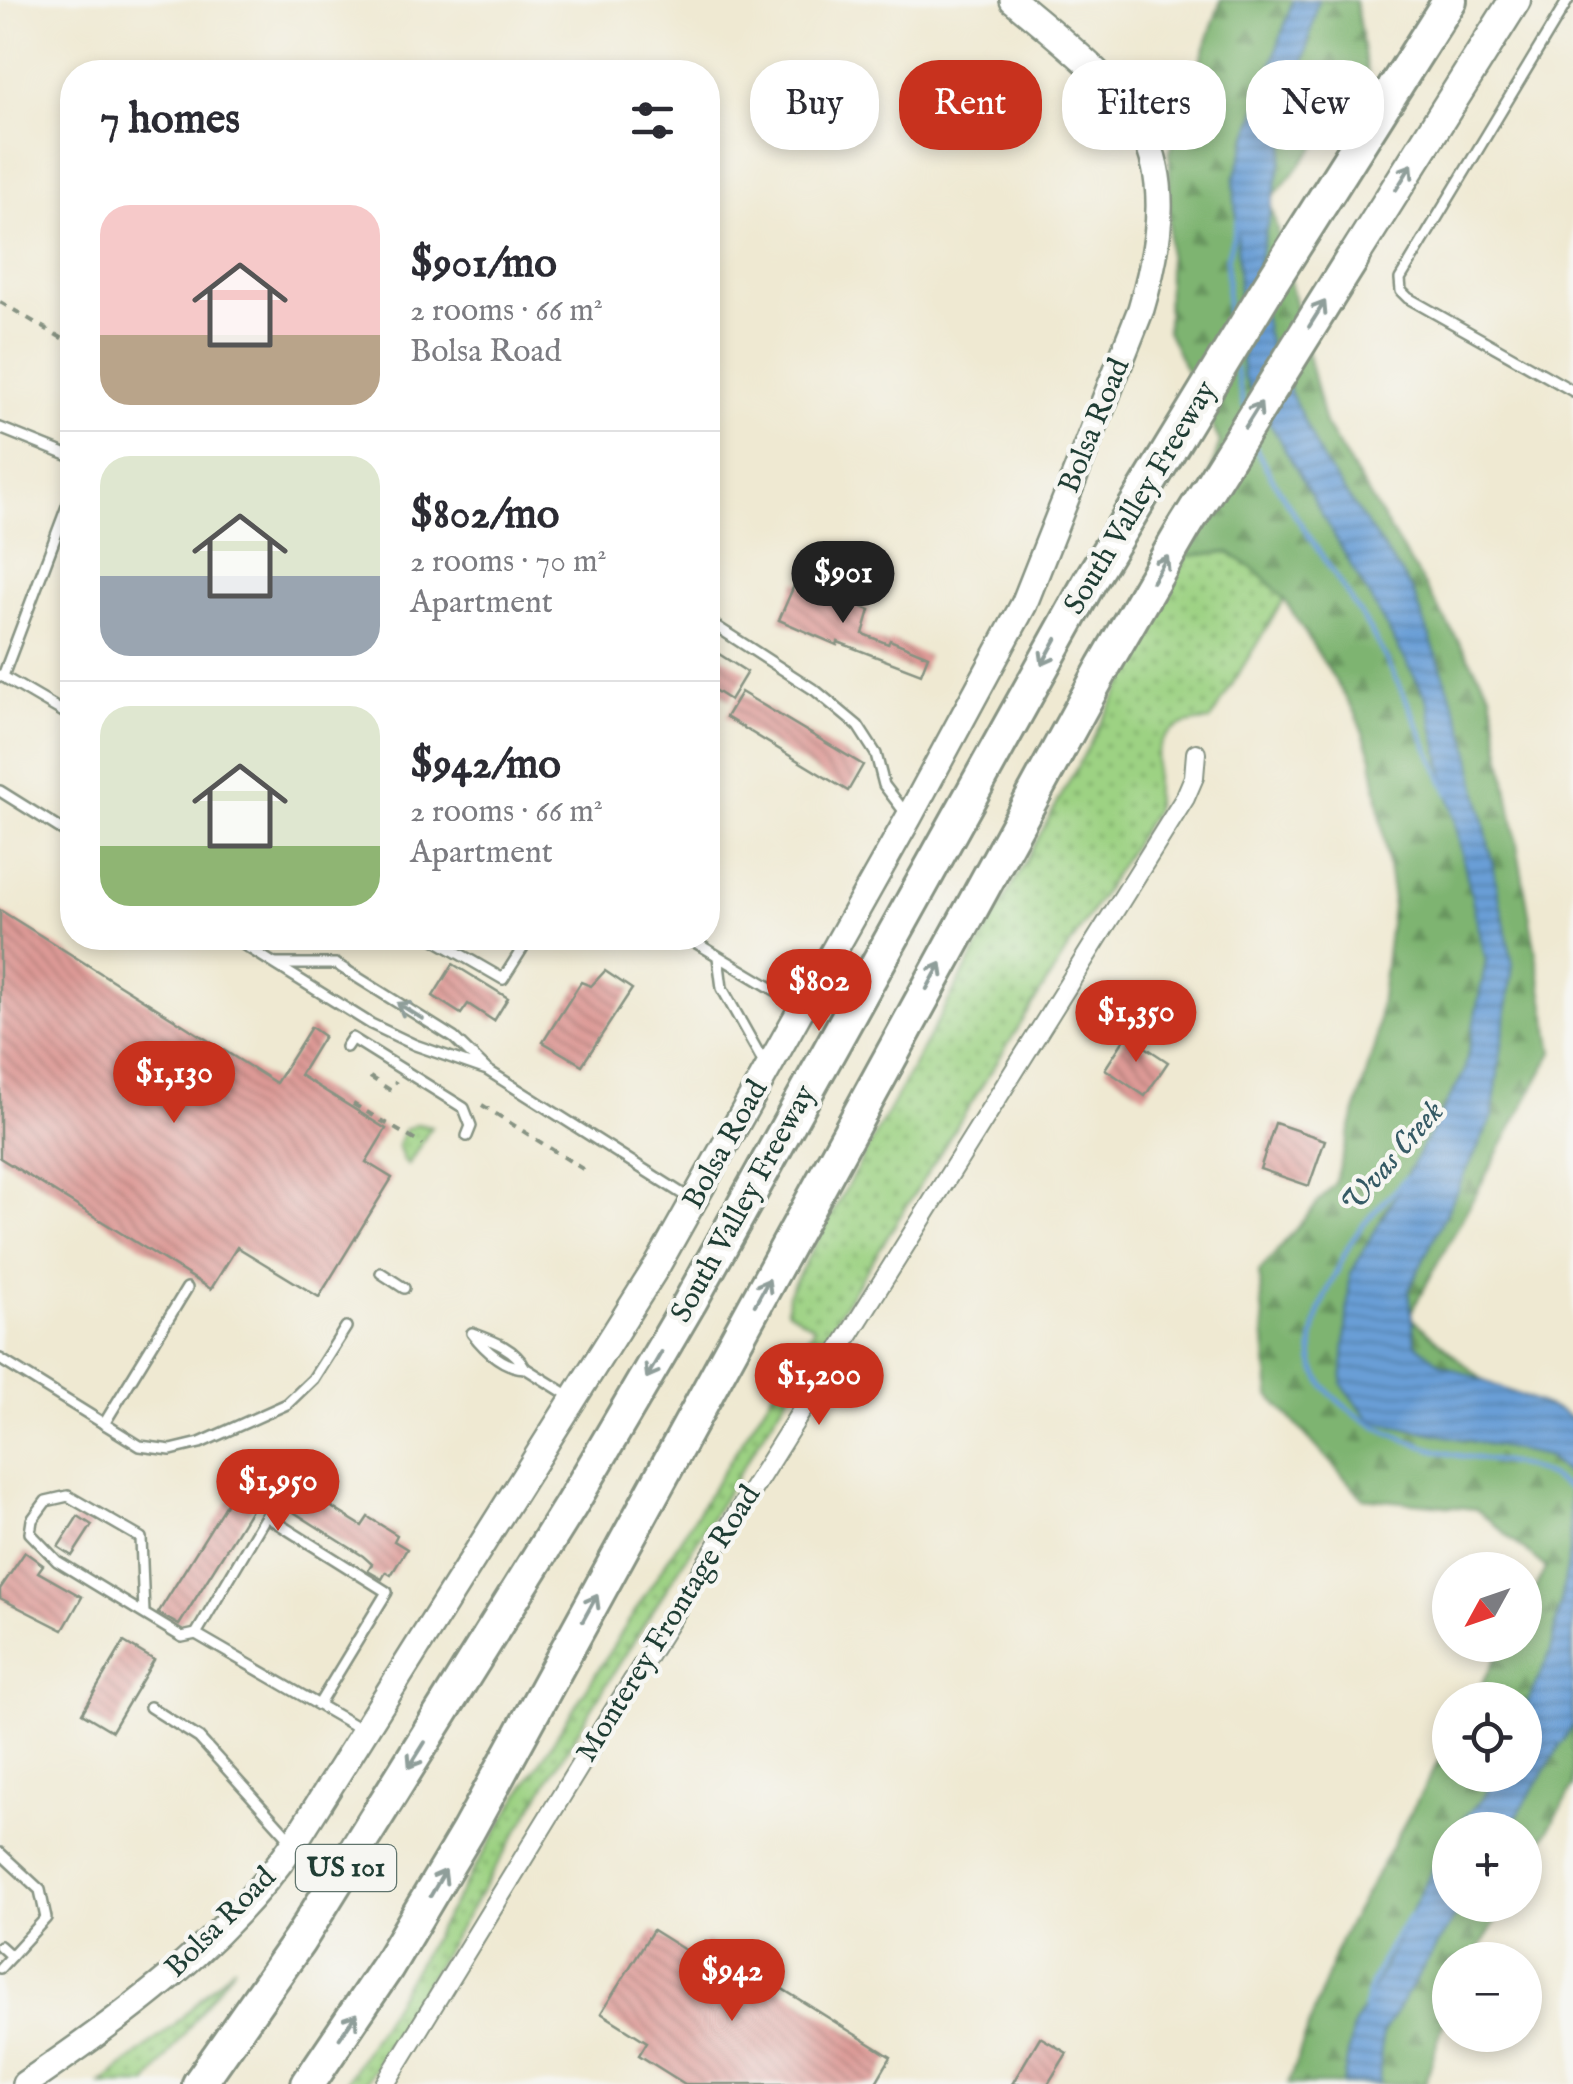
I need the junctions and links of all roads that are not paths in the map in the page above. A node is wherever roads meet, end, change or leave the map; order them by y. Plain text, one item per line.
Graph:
1 (1013, 0) edge
2 (1450, 0) edge
3 (1516, 0) edge
4 (1568, 0) edge
5 (1352, 260) joint
6 (1573, 391) edge
7 (0, 428) edge
8 (60, 452) edge
9 (60, 524) edge
10 (720, 630) edge
11 (2, 676) edge
12 (60, 710) edge
13 (1196, 753) dead end
14 (0, 791) edge
15 (909, 818) junction
16 (60, 828) edge
17 (253, 950) edge
18 (453, 950) edge
19 (521, 950) edge
20 (708, 950) edge
21 (718, 956) junction
22 (276, 964) junction
23 (803, 1006) junction
24 (346, 1048) dead end
25 (487, 1070) junction
26 (768, 1070) junction
27 (467, 1136) dead end
28 (695, 1201) junction
29 (381, 1273) dead end
30 (187, 1288) dead end
31 (404, 1288) dead end
32 (346, 1328) dead end
33 (0, 1359) edge
34 (525, 1368) junction
35 (575, 1400) junction
36 (104, 1424) junction
37 (144, 1613) junction
38 (196, 1634) junction
39 (319, 1704) junction
40 (150, 1707) dead end
41 (364, 1731) junction
42 (294, 1843) junction
43 (0, 1853) edge
44 (0, 1946) edge
45 (11, 1956) junction
46 (0, 1968) edge
47 (209, 2072) edge
48 (25, 2084) edge
49 (187, 2084) edge
50 (308, 2084) edge
51 (385, 2084) edge

1 - 15 main road, Bolsa Road
2 -> 47 highway, South Valley Freeway / US 101
5 -> 3 highway, South Valley Freeway / US 101
4 - 6 lane
50 -> 5 highway, South Valley Freeway / US 101
7 - 8 lane
9 - 11 lane
10 - 15 lane
11 - 12 lane
13 - 51 street, Monterey Frontage Road
14 - 16 lane
15 - 23 main road, Bolsa Road
17 - 22 lane
18 - 19 lane
20 - 21 lane
21 - 23 lane
21 - 26 lane
22 - 25 lane
25 -> 22 lane
23 - 26 main road, Bolsa Road
24 - 27 lane
25 - 28 lane
26 - 28 main road, Bolsa Road
28 - 35 main road, Bolsa Road
29 - 31 lane
30 - 36 lane
32 - 36 lane
33 - 36 lane
34 - 34 lane
34 - 35 lane
35 - 41 main road, Bolsa Road
37 - 37 lane
37 - 38 lane
38 - 39 lane
38 - 39 lane
39 - 41 lane
40 - 42 lane
41 - 42 main road, Bolsa Road
42 - 48 main road, Bolsa Road
43 - 45 lane
44 - 45 lane
45 - 46 lane
47 - 49 highway, South Valley Freeway

